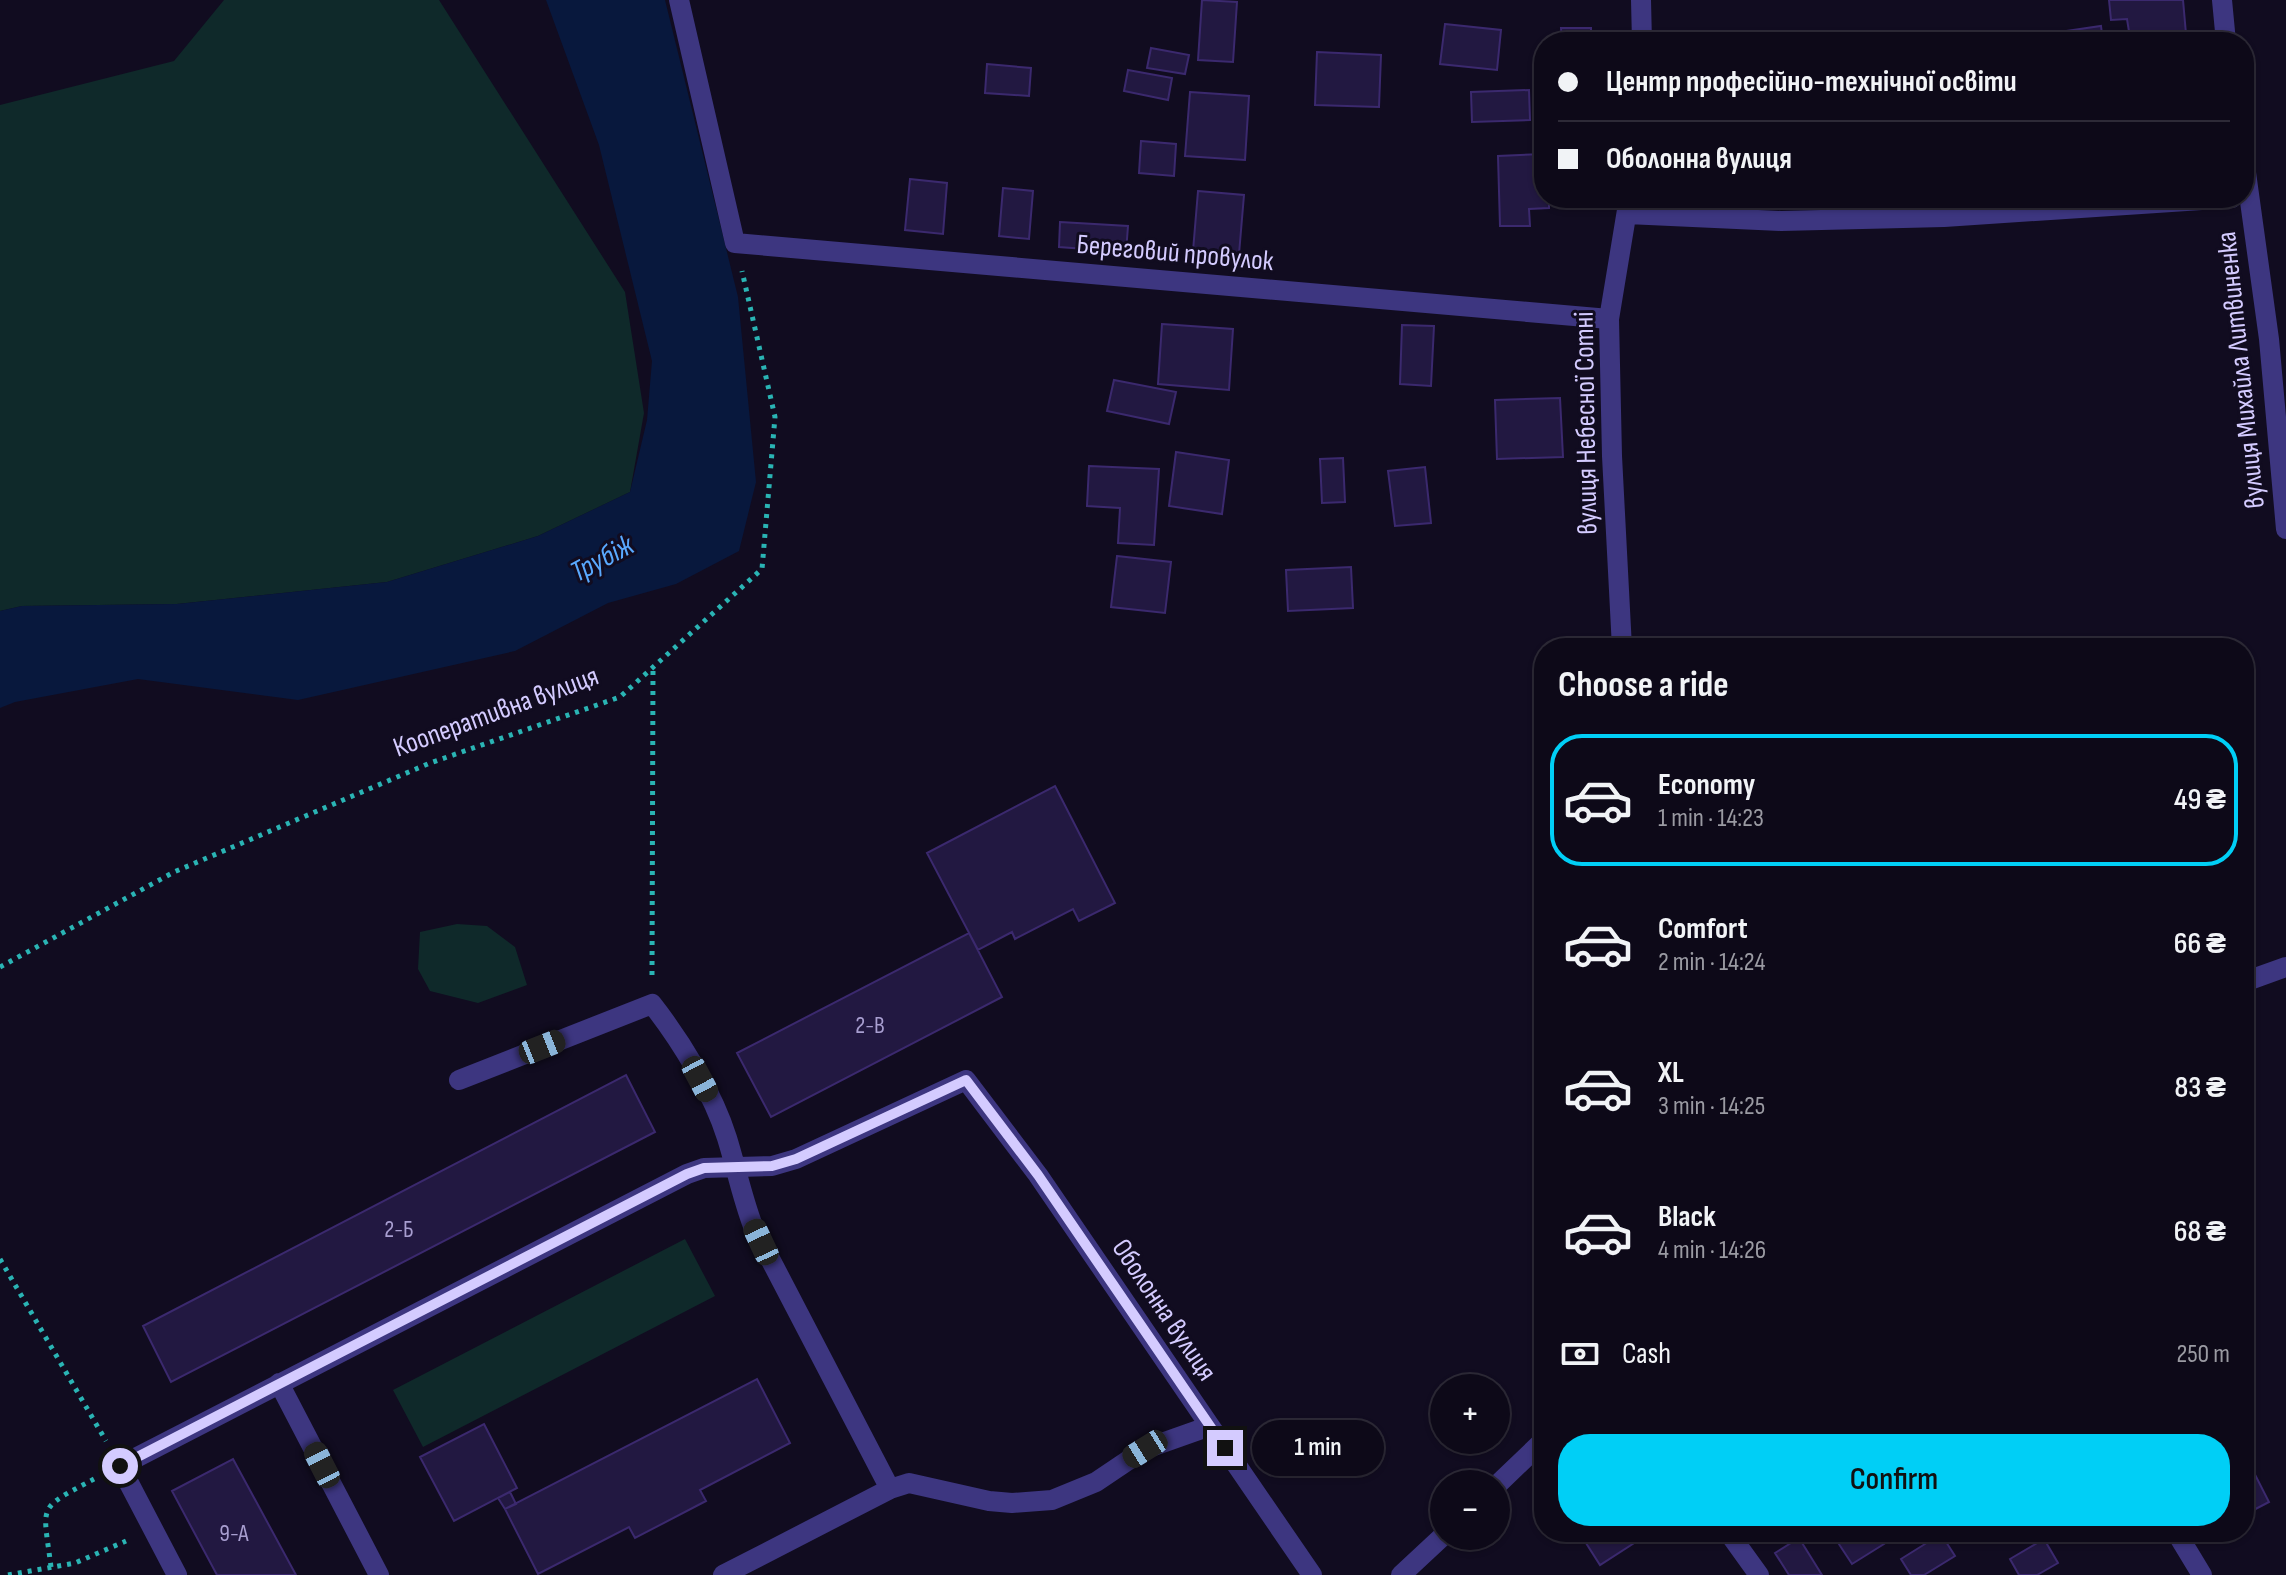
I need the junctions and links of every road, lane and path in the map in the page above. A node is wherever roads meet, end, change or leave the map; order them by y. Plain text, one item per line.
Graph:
1 (679, 0) edge
2 (1641, 0) edge
3 (2222, 0) edge
4 (1642, 32) edge
5 (2225, 32) edge
6 (1628, 208) edge
7 (1648, 208) edge
8 (2078, 208) edge
9 (2244, 208) edge
10 (735, 243) junction
11 (1609, 319) junction
12 (2286, 529) edge
13 (1621, 638) edge
14 (653, 667) junction
15 (0, 967) edge
16 (2286, 967) edge
17 (2254, 978) edge
18 (652, 1004) junction
19 (459, 1080) dead end
20 (734, 1166) junction
21 (0, 1259) edge
22 (279, 1383) junction
23 (1210, 1426) junction
24 (1534, 1450) edge
25 (120, 1466) junction
26 (1510, 1473) edge
27 (890, 1489) junction
28 (153, 1529) junction
29 (1735, 1542) edge
30 (2182, 1542) edge
31 (1430, 1548) edge
32 (51, 1567) junction
33 (8, 1575) edge
34 (177, 1575) edge
35 (379, 1575) edge
36 (723, 1575) edge
37 (1312, 1575) edge
38 (1401, 1575) edge
39 (1759, 1575) edge
40 (2202, 1575) edge

1 - 10 street
2 - 4 street
3 - 5 street
6 - 11 street, вулиця Небесної Сотні
7 - 8 street
9 - 12 street, вулиця Михайла Литвиненка
10 - 11 street, Береговий провулок
10 - 14 path, Кооперативна вулиця
11 - 13 street, вулиця Небесної Сотні
14 - 15 path, Кооперативна вулиця
14 - 18 path
16 - 17 street
18 - 19 street
18 - 20 street
20 - 22 street
20 - 23 street, Оболонна вулиця
20 - 27 street
21 - 25 path
22 - 25 street
22 - 35 street
23 - 27 street
23 - 37 street, Оболонна вулиця
24 - 26 street
25 - 28 street
25 - 32 path
27 - 36 street
28 - 32 path
28 - 34 street
29 - 39 street
30 - 40 street
31 - 38 street
32 - 33 path

